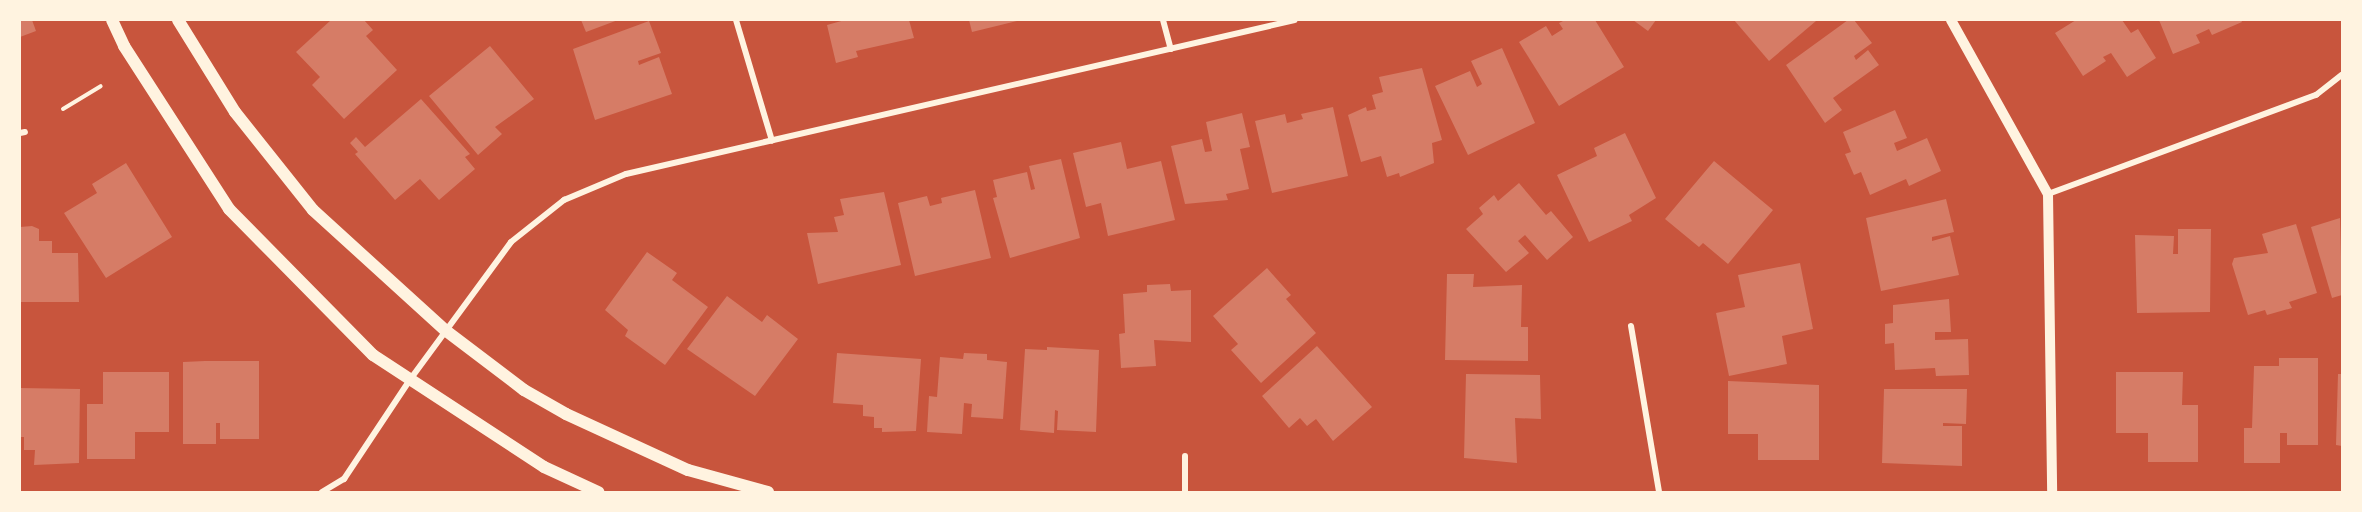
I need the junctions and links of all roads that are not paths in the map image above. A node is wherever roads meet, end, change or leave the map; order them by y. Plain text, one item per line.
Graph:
1 (112, 20) edge
2 (178, 20) edge
3 (736, 20) edge
4 (1163, 20) edge
5 (1295, 20) edge
6 (1951, 20) edge
7 (1171, 48) junction
8 (2343, 75) edge
9 (772, 141) junction
10 (2048, 194) junction
11 (1631, 326) dead end
12 (444, 330) junction
13 (409, 381) junction
14 (1185, 456) dead end
15 (322, 492) edge
16 (598, 492) edge
17 (768, 492) edge
18 (1185, 492) edge
19 (1659, 492) edge
20 (2052, 492) edge

1 - 13 main road
2 - 12 main road
3 - 9 street
4 - 7 street
5 - 7 street
6 - 10 street
7 - 9 street
8 - 10 street
9 - 12 street
10 - 20 street
11 - 19 street
12 - 13 street
12 - 17 main road
13 - 15 street
13 - 16 main road
14 - 18 street

